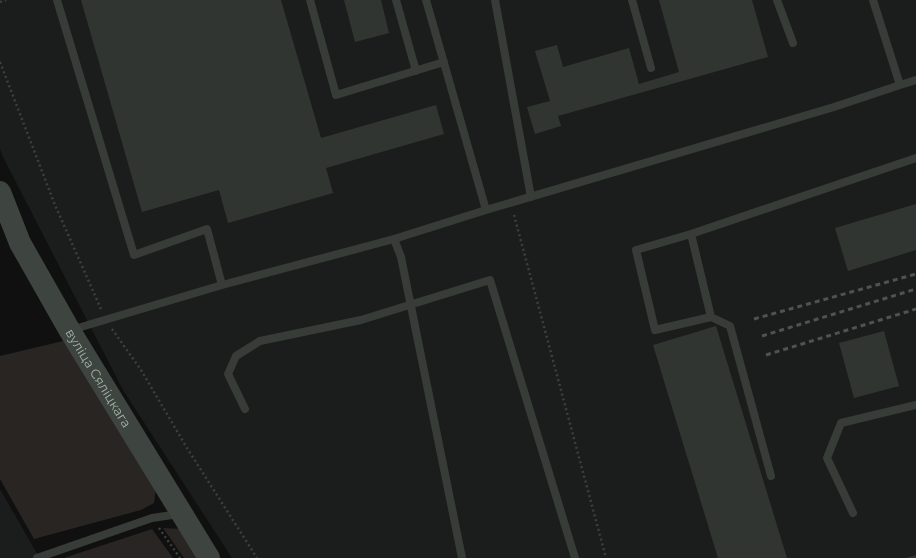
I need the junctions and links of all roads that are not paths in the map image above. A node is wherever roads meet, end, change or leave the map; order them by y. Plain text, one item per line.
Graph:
1 (57, 0) edge
2 (310, 0) edge
3 (396, 0) edge
4 (426, 0) edge
5 (495, 0) edge
6 (632, 0) edge
7 (777, 0) edge
8 (873, 0) edge
9 (793, 43) dead end
10 (444, 62) junction
11 (651, 68) dead end
12 (416, 71) junction
13 (916, 80) edge
14 (900, 85) junction
15 (916, 158) edge
16 (0, 192) edge
17 (531, 197) junction
18 (486, 210) junction
19 (691, 234) junction
20 (394, 239) junction
21 (222, 285) junction
22 (410, 305) junction
23 (711, 317) junction
24 (70, 331) junction
25 (916, 405) edge
26 (245, 409) dead end
27 (771, 476) dead end
28 (853, 513) dead end
29 (181, 514) junction
30 (37, 558) edge
31 (208, 558) edge
32 (462, 558) edge
33 (575, 558) edge

1 - 21 lane
2 - 12 lane
3 - 12 lane
4 - 10 lane
5 - 17 lane
6 - 11 lane
7 - 9 lane
8 - 14 lane
10 - 12 lane
10 - 18 lane
13 - 14 lane
14 - 17 lane
15 - 19 lane
16 - 24 main road, вуліца Сяліцкага
17 - 18 lane
18 - 20 lane
19 - 23 lane
19 - 23 lane
20 - 21 lane
20 - 22 lane
21 - 24 lane
22 - 26 lane
22 - 32 lane
22 - 33 lane
23 - 27 lane
24 - 29 main road, вуліца Сяліцкага
25 - 28 lane
29 - 30 lane
29 - 31 main road, вуліца Сяліцкага

